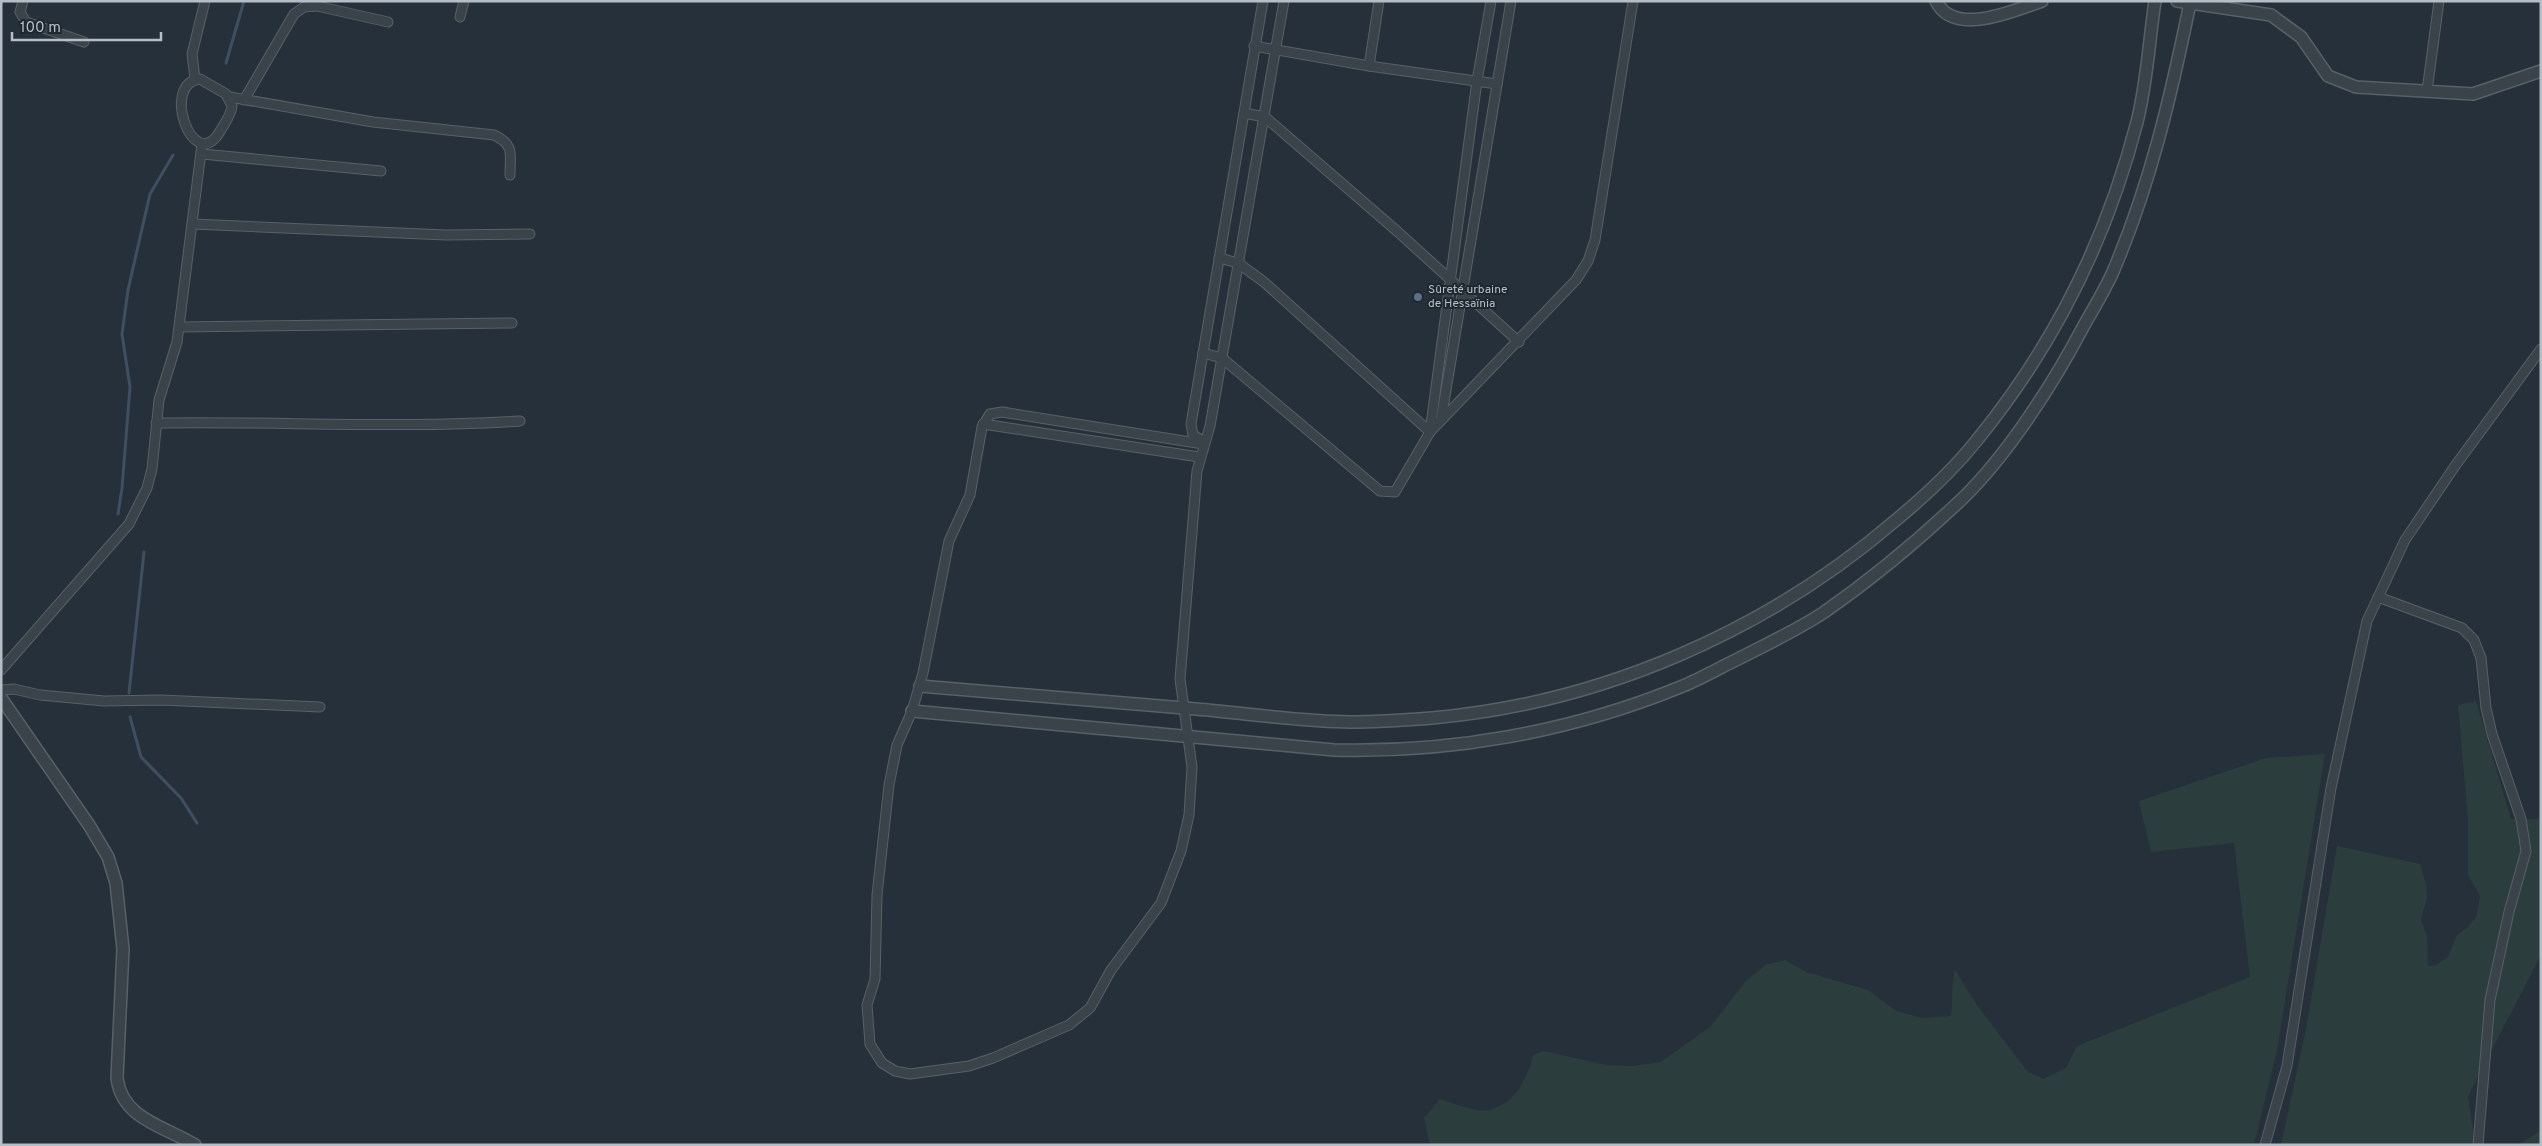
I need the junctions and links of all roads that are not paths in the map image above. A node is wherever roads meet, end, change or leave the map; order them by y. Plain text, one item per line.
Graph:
1 (23, 1) edge
2 (205, 1) edge
3 (464, 1) edge
4 (1263, 1) edge
5 (1284, 1) edge
6 (1379, 1) edge
7 (1491, 1) edge
8 (1510, 1) edge
9 (1632, 1) edge
10 (1936, 1) edge
11 (2042, 1) edge
12 (2155, 1) edge
13 (2177, 1) edge
14 (2439, 1) edge
15 (2190, 3) junction
16 (460, 17) dead end
17 (388, 22) dead end
18 (84, 42) dead end
19 (1254, 46) junction
20 (1275, 51) junction
21 (1369, 66) junction
22 (2541, 72) edge
23 (195, 79) junction
24 (1477, 81) junction
25 (1497, 84) junction
26 (2427, 91) junction
27 (230, 97) junction
28 (244, 100) junction
29 (1244, 113) junction
30 (1265, 117) junction
31 (202, 144) junction
32 (202, 154) junction
33 (381, 171) dead end
34 (510, 175) dead end
35 (193, 224) junction
36 (530, 234) dead end
37 (1220, 258) junction
38 (1238, 263) junction
39 (1451, 280) junction
40 (1463, 291) junction
41 (512, 323) dead end
42 (180, 327) junction
43 (1519, 342) junction
44 (2541, 349) edge
45 (1203, 353) junction
46 (1222, 358) junction
47 (1436, 420) junction
48 (520, 421) dead end
49 (156, 423) junction
50 (983, 424) junction
51 (1106, 428) junction
52 (1430, 432) junction
53 (1102, 442) junction
54 (1204, 443) junction
55 (1199, 457) junction
56 (2378, 597) junction
57 (1, 670) edge
58 (920, 686) junction
59 (1, 690) edge
60 (1, 698) edge
61 (320, 707) dead end
62 (1182, 708) junction
63 (912, 711) junction
64 (1188, 736) junction
65 (195, 1145) edge
66 (2265, 1145) edge
67 (2478, 1145) edge

1 - 18 street
2 - 23 street
3 - 16 street
4 - 19 street
5 - 20 street
6 - 21 street
7 - 24 street
8 - 25 street
9 - 43 street
10 - 11 street
12 - 62 street
13 - 15 street
14 - 26 street
15 - 26 street
15 - 64 street
17 - 28 street
19 - 20 street
19 - 29 street
20 - 21 street
20 - 30 street
21 - 24 street
22 - 26 street
23 - 27 street
23 - 31 street
24 - 25 street
24 - 39 street
25 - 40 street
27 - 28 street
27 - 31 street
28 - 34 street
29 - 30 street
29 - 37 street
30 - 38 street
30 - 39 street
31 - 32 street
32 - 33 street
32 - 35 street
35 - 36 street
35 - 42 street
37 - 38 street
37 - 45 street
38 - 46 street
38 - 52 street
39 - 40 street
39 - 47 street
40 - 43 street
40 - 47 street
41 - 42 street
42 - 49 street
43 - 47 street
44 - 56 street
45 - 46 street
45 - 54 street
46 - 52 street
46 - 54 street
47 - 52 street
48 - 49 street
49 - 57 street
50 - 51 street
50 - 53 street
50 - 58 street
51 - 53 street
51 - 54 street
53 - 55 street
54 - 55 street
55 - 62 street
56 - 66 street
56 - 67 street
58 - 62 street
58 - 63 street
59 - 61 street
60 - 65 street
62 - 64 street
63 - 64 street
63 - 64 street

